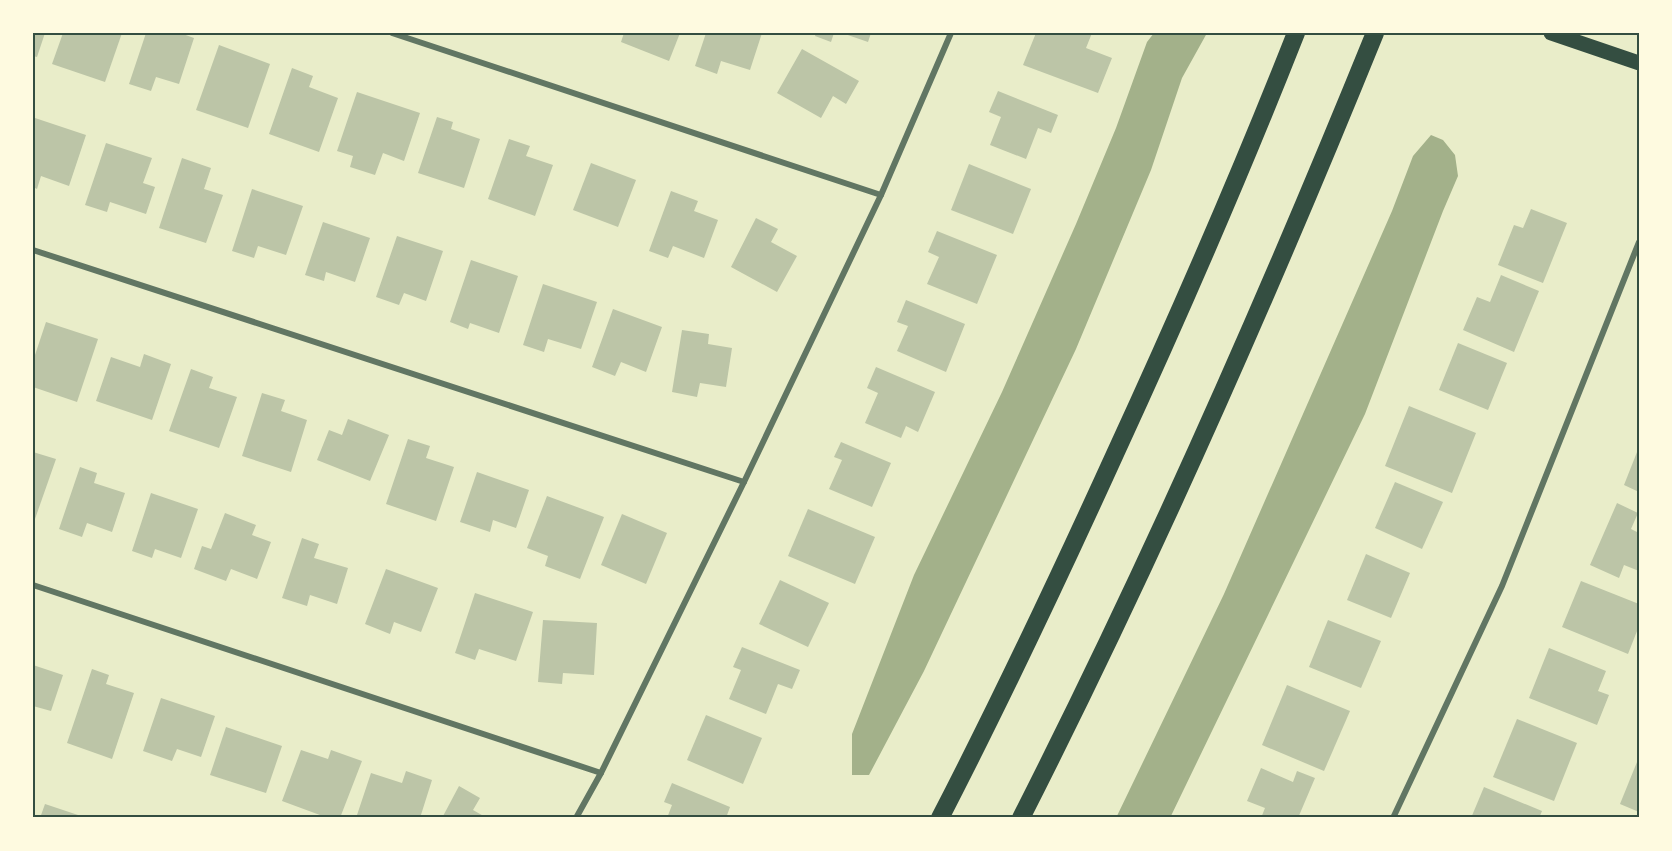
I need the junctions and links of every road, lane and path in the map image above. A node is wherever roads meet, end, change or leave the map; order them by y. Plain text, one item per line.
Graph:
1 (392, 33) edge
2 (951, 33) edge
3 (1296, 33) edge
4 (1375, 33) edge
5 (1552, 33) edge
6 (1639, 63) edge
7 (880, 195) junction
8 (1639, 242) edge
9 (33, 250) edge
10 (744, 482) junction
11 (33, 585) edge
12 (601, 773) junction
13 (576, 818) edge
14 (940, 818) edge
15 (1021, 818) edge
16 (1393, 818) edge

1 - 7 street
2 - 7 street
3 - 14 highway
4 - 15 highway
5 - 6 main road
7 - 10 street
8 - 16 street
9 - 10 street
10 - 12 street
11 - 12 street
12 - 13 street

